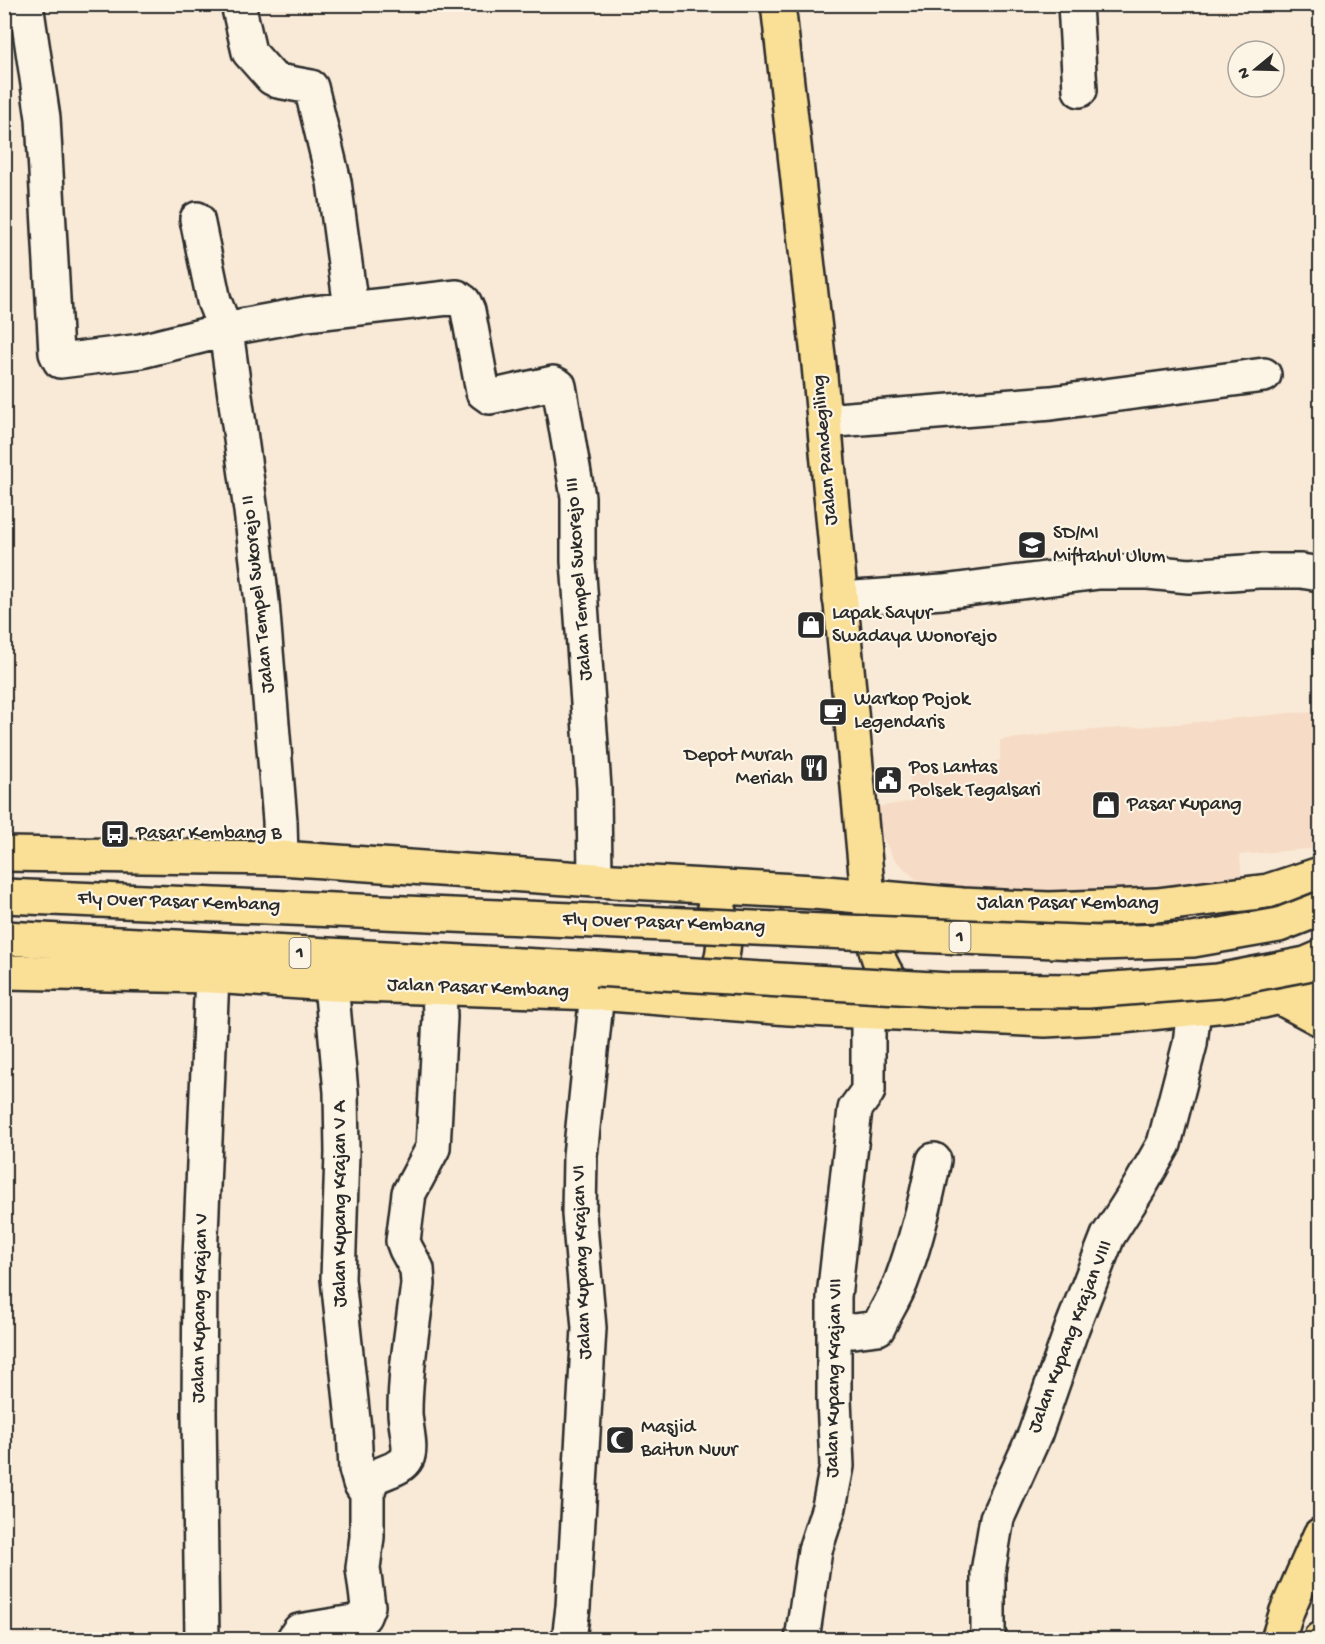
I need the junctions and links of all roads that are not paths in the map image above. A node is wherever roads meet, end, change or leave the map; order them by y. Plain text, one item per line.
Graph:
1 (26, 4) edge
2 (238, 4) edge
3 (778, 4) edge
4 (1076, 4) edge
5 (1080, 90) dead end
6 (197, 219) dead end
7 (351, 309) junction
8 (226, 331) junction
9 (1264, 375) dead end
10 (824, 421) junction
11 (1320, 574) edge
12 (840, 599) junction
13 (4, 854) edge
14 (281, 858) junction
15 (1320, 874) edge
16 (596, 880) junction
17 (707, 886) junction
18 (1269, 891) junction
19 (4, 896) edge
20 (868, 896) junction
21 (1316, 910) edge
22 (4, 938) edge
23 (1320, 958) edge
24 (1320, 965) edge
25 (4, 972) edge
26 (212, 976) junction
27 (331, 984) junction
28 (1320, 987) edge
29 (439, 988) junction
30 (597, 993) junction
31 (1271, 999) junction
32 (703, 1002) junction
33 (1194, 1008) junction
34 (868, 1011) junction
35 (951, 1016) junction
36 (1320, 1019) edge
37 (934, 1160) dead end
38 (834, 1329) junction
39 (367, 1494) junction
40 (1320, 1535) edge
41 (202, 1640) edge
42 (293, 1640) edge
43 (569, 1640) edge
44 (802, 1640) edge
45 (988, 1640) edge
46 (1278, 1640) edge

1 - 8 street
2 - 7 street
3 - 10 main road, Jalan Pandegiling
4 - 5 street
6 - 8 street, Jalan Tempel Sukorejo II
7 - 8 street
7 - 16 street, Jalan Tempel Sukorejo III
8 - 14 street, Jalan Tempel Sukorejo II
9 - 10 street
10 - 12 main road, Jalan Pandegiling
11 - 12 street
12 - 20 main road, Jalan Pandegiling
13 - 14 main road, Jalan Pasar Kembang
14 - 16 main road, Jalan Pasar Kembang
15 - 18 main road, Jalan Pasar Kembang
16 - 17 main road, Jalan Pasar Kembang
17 - 20 main road, Jalan Pasar Kembang
17 - 32 main road
18 - 20 main road, Jalan Pasar Kembang
18 - 21 main road, Jalan Pasar Kembang
19 - 21 main road, Fly Over Pasar Kembang / 1, bridge
20 - 35 main road, Jalan Pasar Kembang
22 - 23 main road, 1, bridge
24 - 31 main road
25 - 26 main road, Jalan Pasar Kembang
26 - 27 main road, Jalan Pasar Kembang
26 - 41 street, Jalan Kupang Krajan V
27 - 29 main road, Jalan Pasar Kembang
27 - 39 street, Jalan Kupang Krajan V A
28 - 31 main road, Jalan Pasar Kembang
29 - 30 main road, Jalan Pasar Kembang
29 - 39 street
30 - 32 main road, Jalan Pasar Kembang
30 - 43 street, Jalan Kupang Krajan VI
31 - 33 main road, Jalan Pasar Kembang
31 - 36 main road
32 - 34 main road, Jalan Pasar Kembang
33 - 35 main road, Jalan Pasar Kembang
33 - 45 street, Jalan Kupang Krajan VIII
34 - 35 main road, Jalan Pasar Kembang
34 - 38 street, Jalan Kupang Krajan VII
37 - 38 street
38 - 44 street, Jalan Kupang Krajan VII
39 - 42 street
40 - 46 main road

